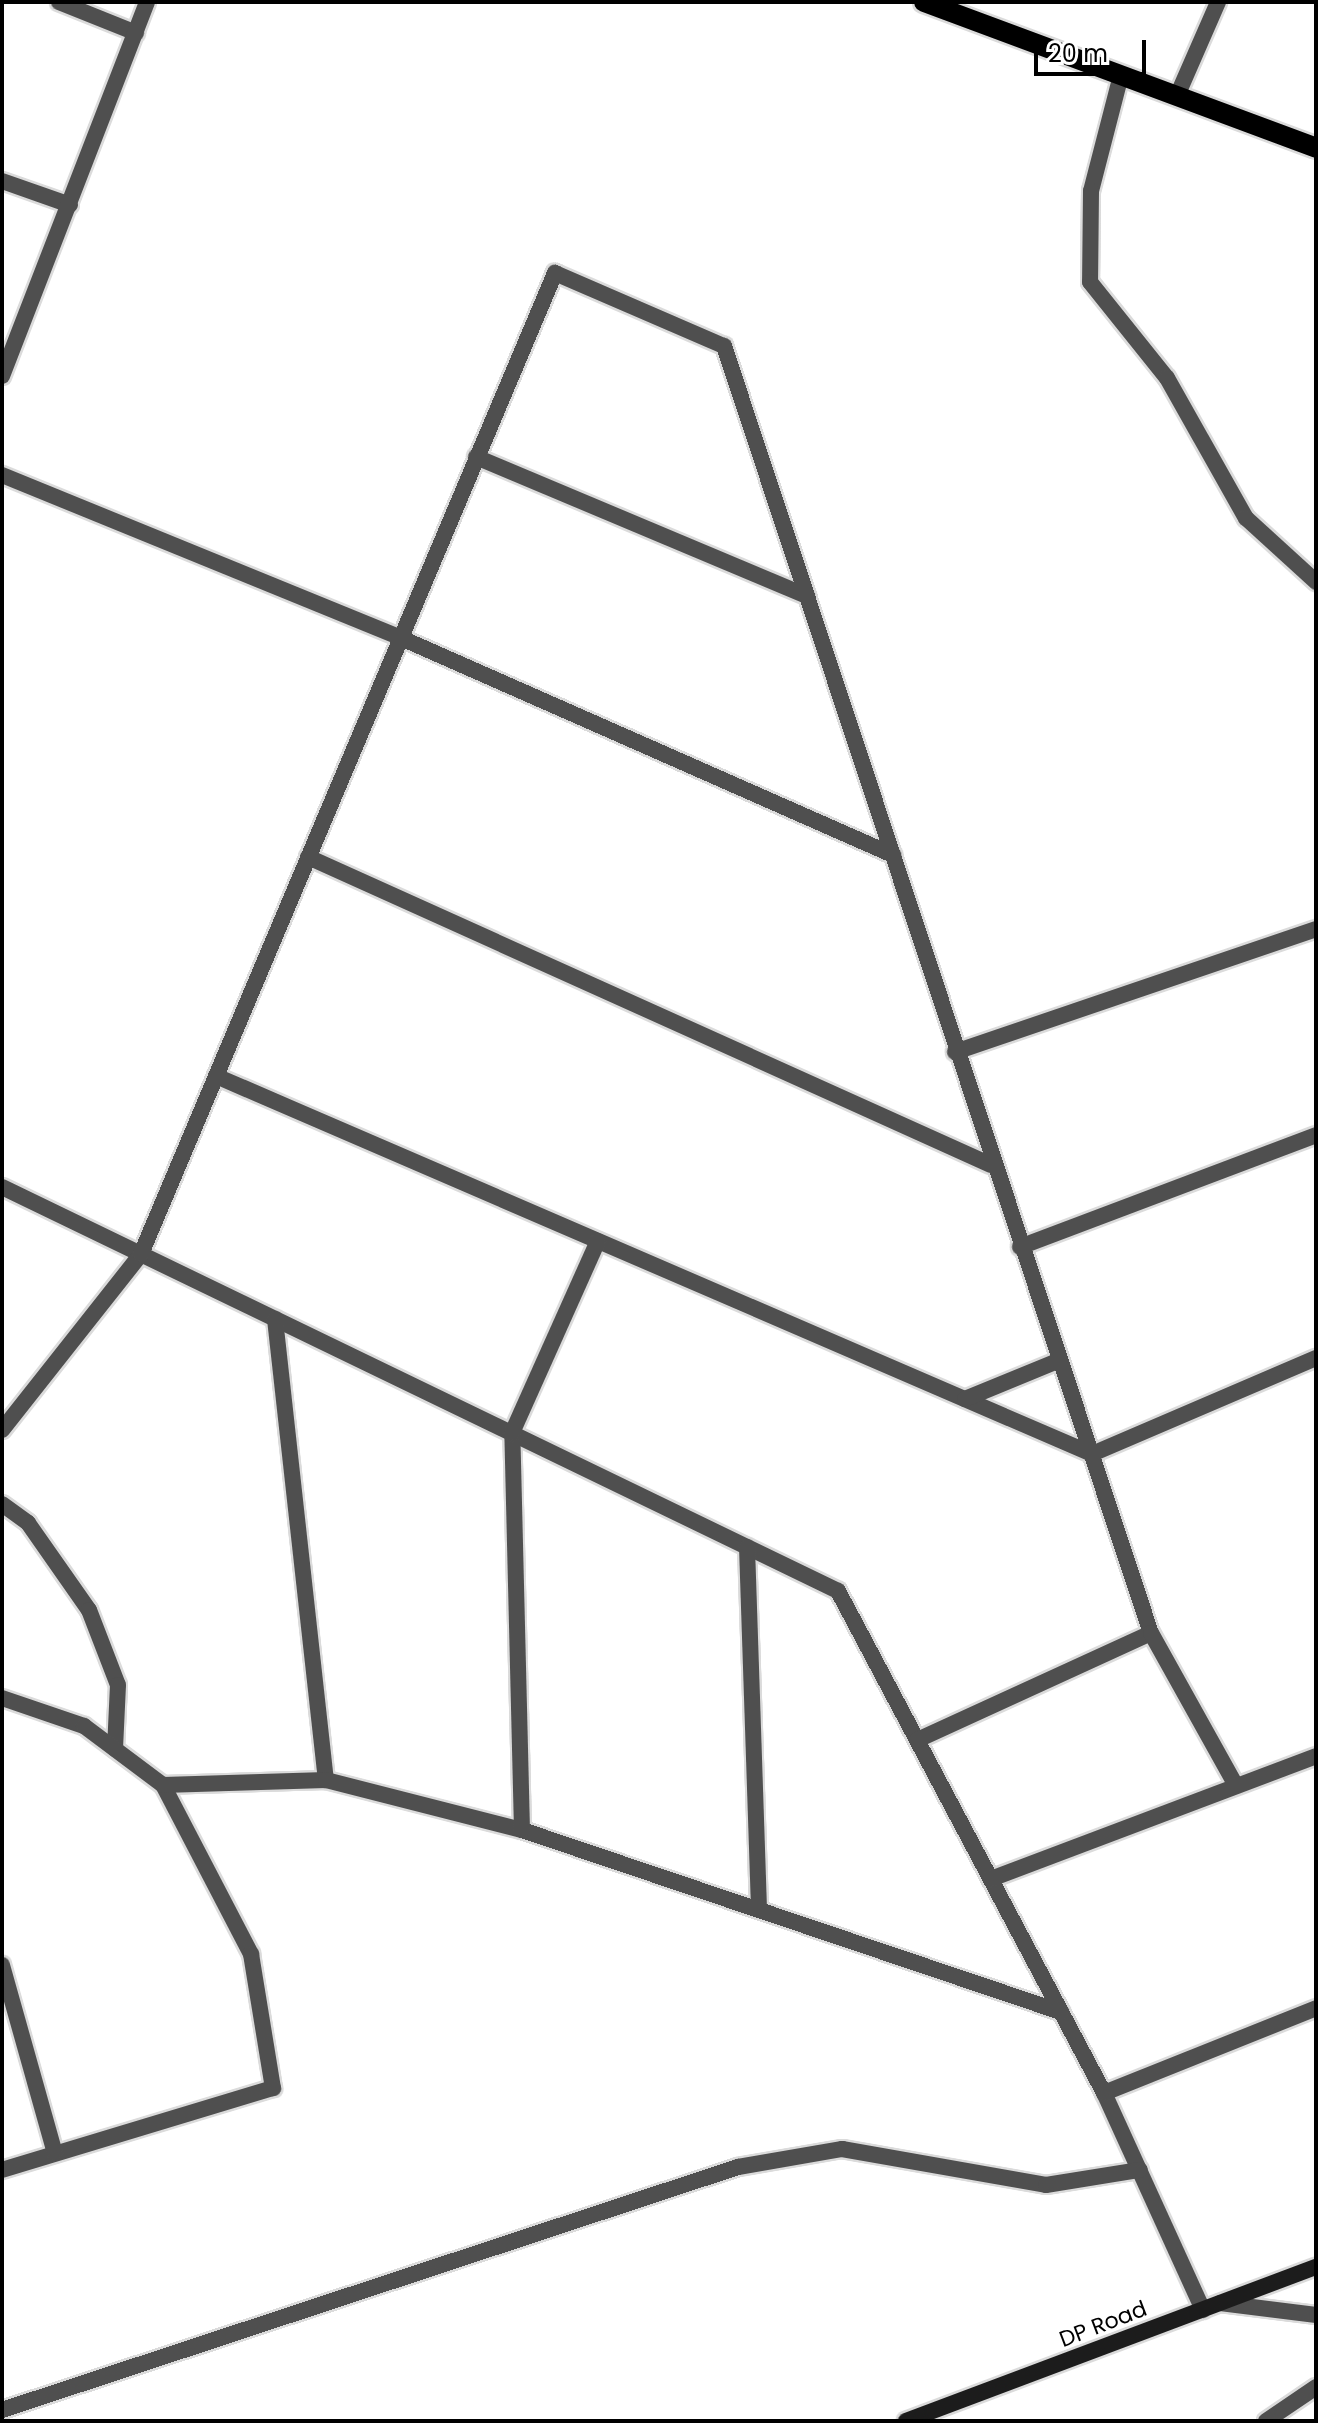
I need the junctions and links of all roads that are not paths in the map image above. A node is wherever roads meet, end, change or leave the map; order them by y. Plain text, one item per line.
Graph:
1 (59, 2) edge
2 (147, 2) edge
3 (924, 2) edge
4 (1218, 2) edge
5 (136, 33) junction
6 (1121, 75) junction
7 (1177, 96) junction
8 (1316, 148) edge
9 (2, 181) edge
10 (70, 205) junction
11 (2, 376) edge
12 (476, 457) junction
13 (2, 475) edge
14 (1316, 582) edge
15 (807, 596) junction
16 (401, 638) junction
17 (893, 855) junction
18 (308, 857) junction
19 (1316, 929) edge
20 (955, 1052) junction
21 (216, 1076) junction
22 (1316, 1135) edge
23 (991, 1165) junction
24 (2, 1187) edge
25 (598, 1241) junction
26 (1020, 1247) junction
27 (141, 1254) junction
28 (275, 1319) junction
29 (1316, 1358) edge
30 (1060, 1360) junction
31 (965, 1399) junction
32 (2, 1430) edge
33 (512, 1433) junction
34 (1092, 1454) junction
35 (2, 1504) edge
36 (747, 1547) junction
37 (1151, 1633) junction
38 (2, 1698) edge
39 (917, 1740) junction
40 (115, 1749) junction
41 (1316, 1756) edge
42 (326, 1780) junction
43 (1234, 1782) junction
44 (163, 1785) junction
45 (522, 1830) junction
46 (991, 1879) junction
47 (759, 1910) junction
48 (2, 1965) edge
49 (1316, 2008) edge
50 (1061, 2012) junction
51 (1104, 2093) junction
52 (55, 2153) junction
53 (2, 2170) edge
54 (1140, 2170) junction
55 (1316, 2267) edge
56 (1220, 2303) junction
57 (1203, 2310) junction
58 (1316, 2315) edge
59 (1316, 2387) edge
60 (2, 2410) edge
61 (906, 2421) edge
62 (1266, 2421) edge

1 - 5 street
2 - 5 street
3 - 6 main road
4 - 7 street
5 - 10 street
6 - 7 main road
6 - 14 street
7 - 8 main road
9 - 10 street
10 - 11 street
12 - 15 street
12 - 15 street
12 - 16 street
13 - 16 street
15 - 17 street
16 - 17 street
16 - 18 street
17 - 20 street
18 - 21 street
18 - 23 street
19 - 20 street
20 - 23 street
21 - 25 street
21 - 27 street
22 - 26 street
23 - 26 street
24 - 27 street
25 - 31 street
25 - 33 street
26 - 30 street
27 - 28 street
27 - 32 street
28 - 33 street
28 - 42 street
29 - 34 street
30 - 31 street
30 - 34 street
31 - 34 street
33 - 36 street
33 - 45 street
34 - 37 street
35 - 40 street
36 - 39 street
36 - 47 street
37 - 39 street
37 - 43 street
38 - 40 street
39 - 46 street
40 - 44 street
41 - 43 street
42 - 44 street
42 - 45 street
43 - 46 street
44 - 52 street
45 - 47 street
46 - 50 street
47 - 50 street
48 - 52 street
49 - 51 street
50 - 51 street
51 - 54 street
52 - 53 street
54 - 57 street
54 - 60 street
55 - 56 street, DP Road
56 - 57 street, DP Road
56 - 58 street
57 - 61 street, DP Road
59 - 62 street

